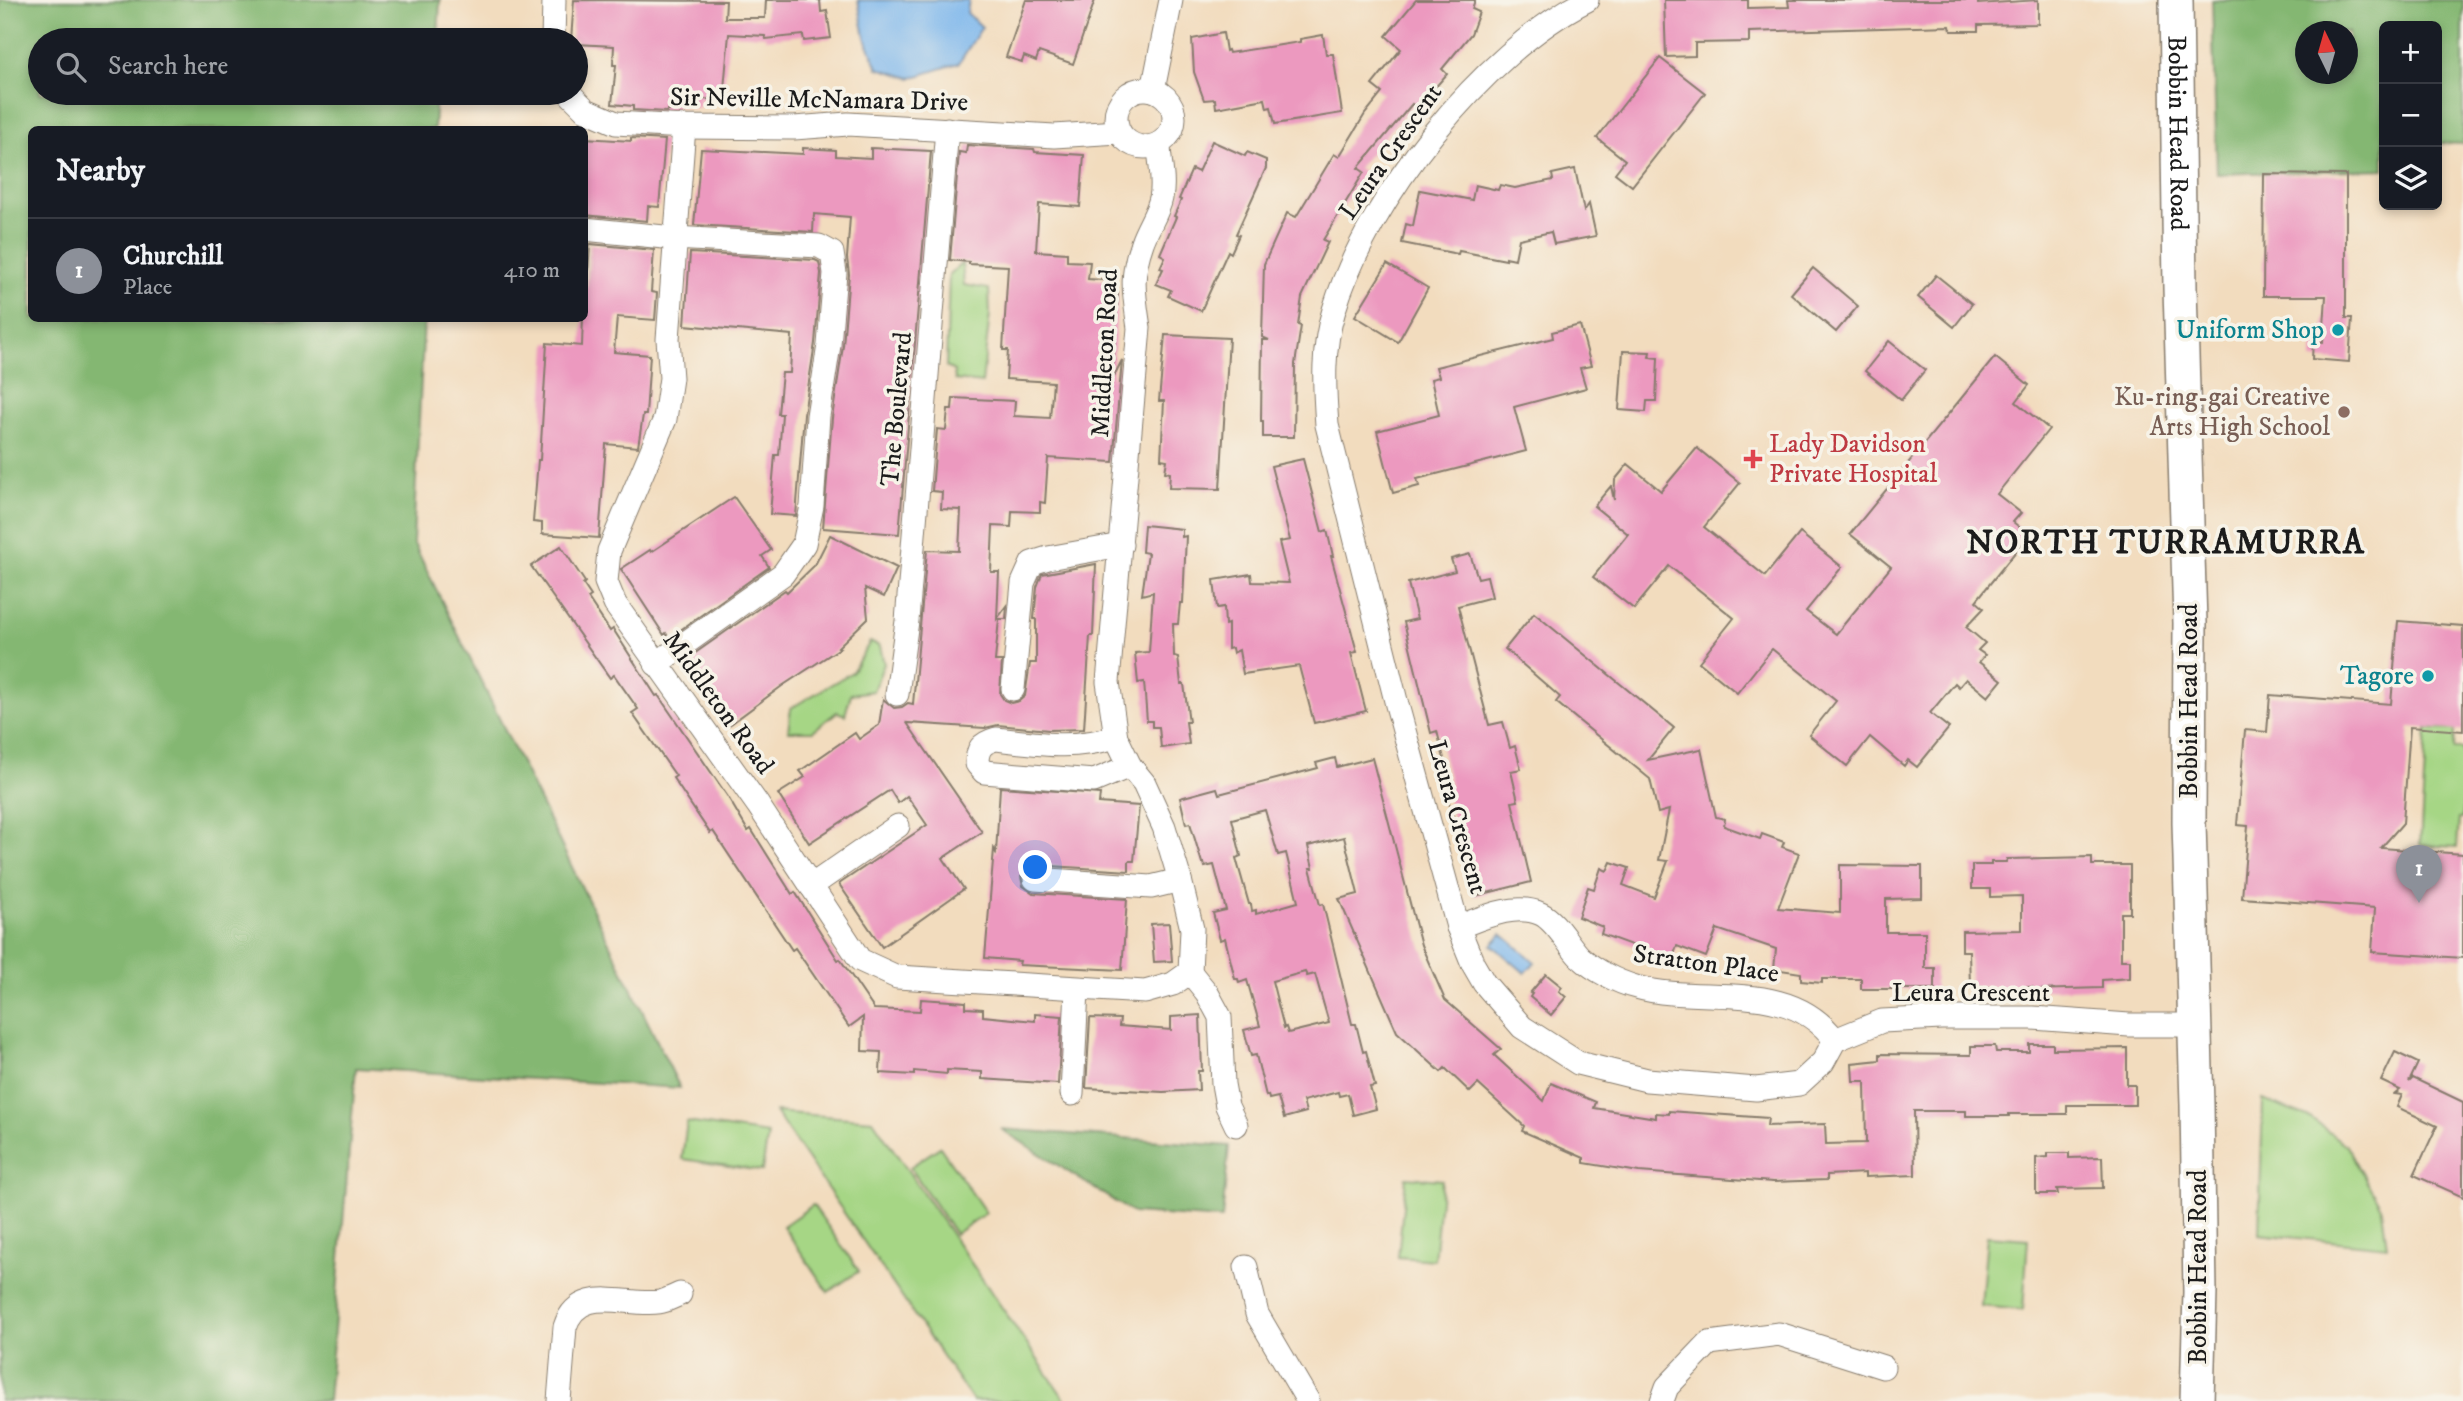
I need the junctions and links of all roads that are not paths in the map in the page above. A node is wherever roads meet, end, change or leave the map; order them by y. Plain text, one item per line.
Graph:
1 (554, 0) edge
2 (1171, 0) edge
3 (1587, 0) edge
4 (2176, 0) edge
5 (553, 28) edge
6 (1153, 90) junction
7 (581, 105) edge
8 (684, 127) junction
9 (947, 129) junction
10 (1119, 132) junction
11 (1159, 144) junction
12 (588, 229) edge
13 (674, 238) junction
14 (1121, 545) junction
15 (656, 664) junction
16 (1013, 689) dead end
17 (897, 694) dead end
18 (1116, 737) junction
19 (1130, 766) junction
20 (898, 826) dead end
21 (1035, 879) dead end
22 (1180, 880) junction
23 (811, 886) junction
24 (1458, 927) junction
25 (1191, 972) junction
26 (1077, 989) junction
27 (2195, 1025) junction
28 (1835, 1040) junction
29 (1072, 1094) dead end
30 (1236, 1125) dead end
31 (1246, 1266) dead end
32 (680, 1294) dead end
33 (1884, 1367) dead end
34 (559, 1401) edge
35 (1308, 1401) edge
36 (1662, 1401) edge
37 (2197, 1401) edge

1 - 5 street
2 - 6 street
3 - 24 street, Leura Crescent
4 - 27 main road, Bobbin Head Road
6 - 10 street
6 - 11 street
7 - 8 street, Sir Neville McNamara Drive
8 - 9 street, Sir Neville McNamara Drive
8 - 13 street, Middleton Road
9 - 10 street, Sir Neville McNamara Drive
9 - 17 street, The Boulevard
10 - 11 street
11 - 14 street, Middleton Road
12 - 13 street
13 - 15 street, Middleton Road
13 - 15 street
14 - 16 street
14 - 18 street, Middleton Road
15 - 23 street, Middleton Road
18 - 19 street, Middleton Road
18 - 19 street
19 - 22 street, Middleton Road
20 - 23 street
21 - 22 street
22 - 25 street, Middleton Road
23 - 26 street, Middleton Road
24 - 28 street, Stratton Place
24 - 28 street, Leura Crescent
25 - 26 street, Middleton Road
25 - 30 street
26 - 29 street
27 - 28 street, Leura Crescent
27 - 37 main road, Bobbin Head Road
31 - 35 street
32 - 34 street
33 - 36 street

